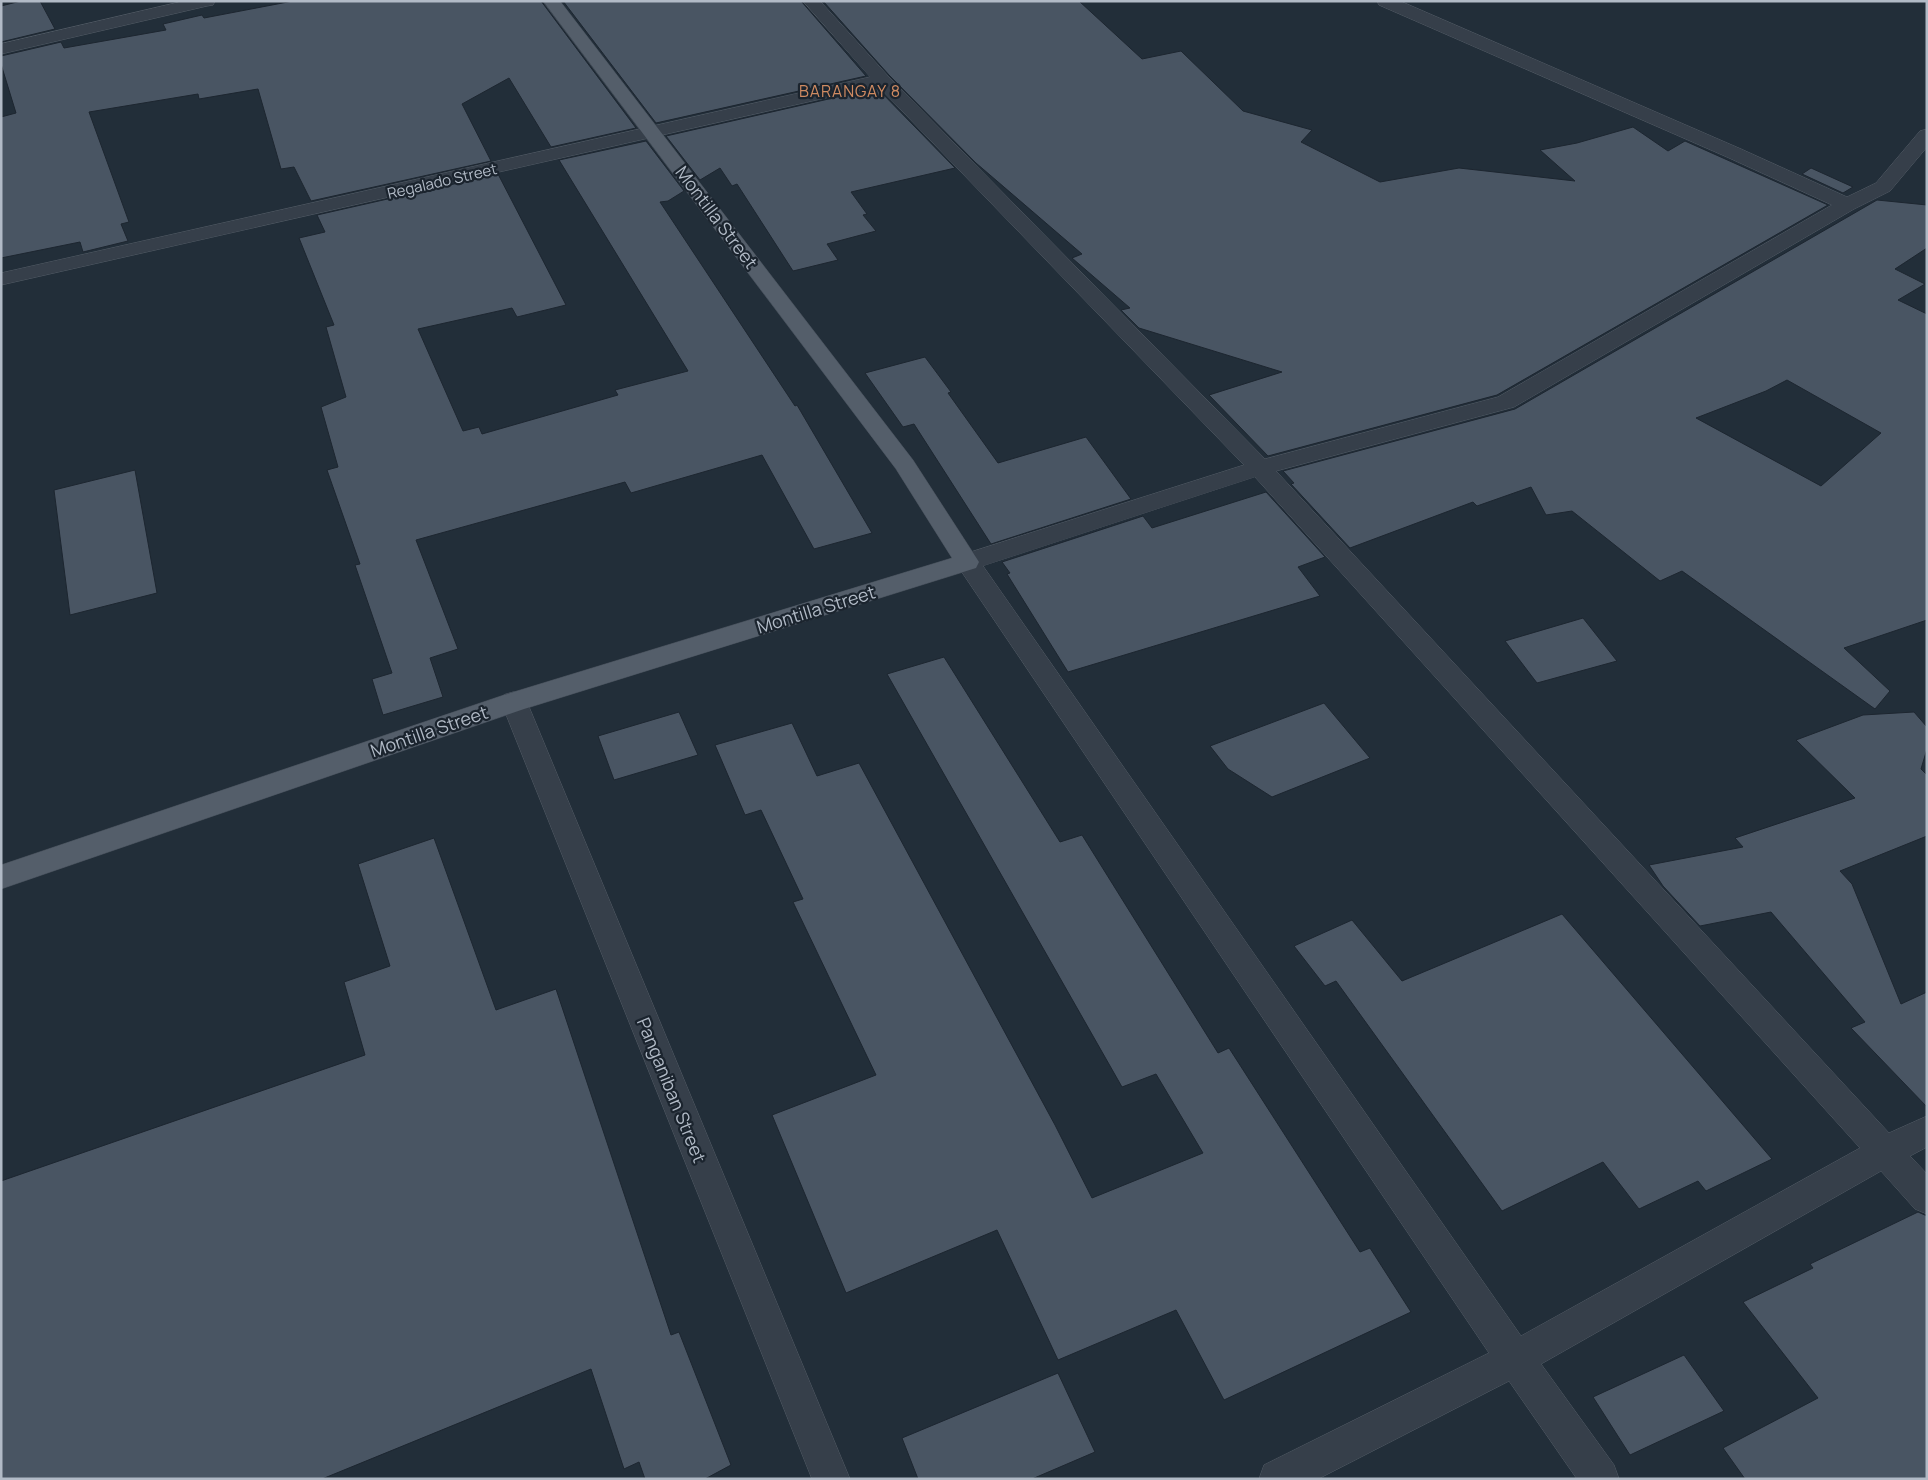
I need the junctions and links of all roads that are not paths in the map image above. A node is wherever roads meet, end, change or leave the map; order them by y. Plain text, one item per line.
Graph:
1 (207, 1) edge
2 (551, 1) edge
3 (811, 1) edge
4 (1384, 1) edge
5 (1, 49) edge
6 (882, 80) junction
7 (653, 133) junction
8 (1927, 135) edge
9 (1847, 205) junction
10 (1, 280) edge
11 (1260, 468) junction
12 (967, 562) junction
13 (514, 702) junction
14 (1, 877) edge
15 (1927, 1132) edge
16 (1884, 1152) junction
17 (1927, 1198) edge
18 (1515, 1359) junction
19 (831, 1479) edge
20 (1278, 1479) edge
21 (1600, 1479) edge

1 - 5 street
2 - 7 main road, Montilla Street
3 - 6 street
4 - 9 street
6 - 7 street, Regalado Street
6 - 11 street
7 - 10 street, Regalado Street
7 - 12 main road, Montilla Street
8 - 9 street
9 - 11 street
11 - 12 street
11 - 16 street
12 - 13 main road, Montilla Street
12 - 18 street
13 - 14 main road, Montilla Street
13 - 19 street, Panganiban Street
15 - 16 street
16 - 17 street
16 - 18 street
18 - 20 street
18 - 21 street

